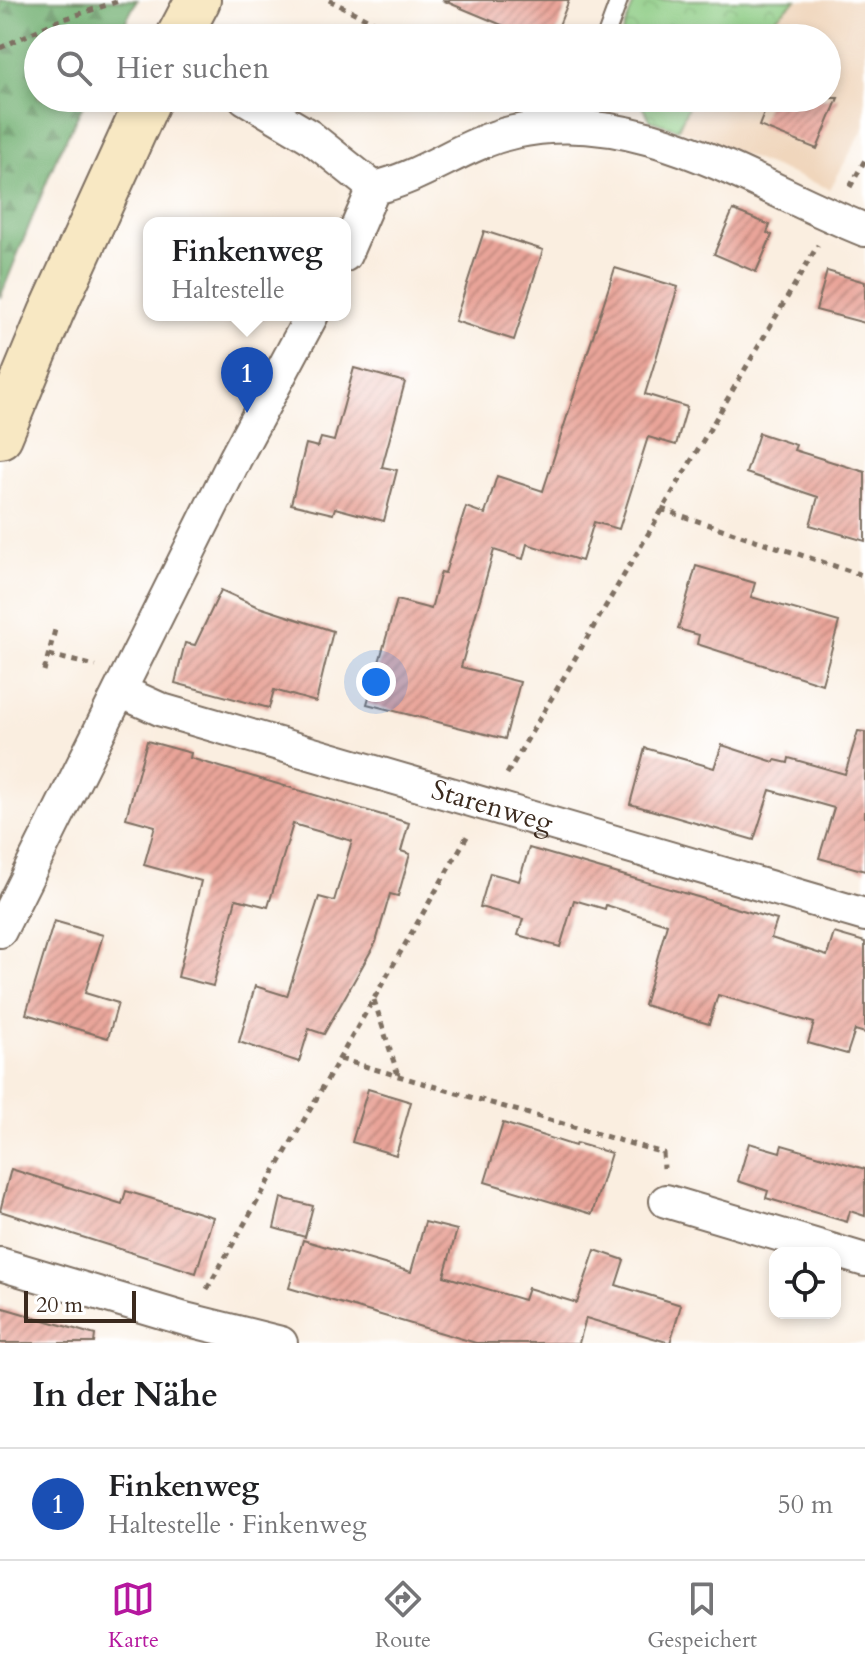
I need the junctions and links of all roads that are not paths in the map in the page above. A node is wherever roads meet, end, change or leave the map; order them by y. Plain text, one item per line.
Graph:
1 (198, 0) edge
2 (619, 0) edge
3 (185, 24) edge
4 (610, 24) edge
5 (143, 112) edge
6 (269, 112) edge
7 (578, 112) edge
8 (582, 112) edge
9 (374, 188) junction
10 (865, 230) edge
11 (351, 241) edge
12 (309, 321) edge
13 (0, 436) edge
14 (124, 684) junction
15 (865, 915) edge
16 (0, 931) edge
17 (666, 1201) road end
18 (865, 1260) edge
19 (0, 1264) edge
20 (281, 1343) edge

1 - 3 main road
2 - 4 lane
5 - 13 main road
6 - 9 street
7 - 9 street
8 - 10 street
9 - 11 street
12 - 14 street
14 - 15 street, Starenweg
14 - 16 street
17 - 18 street
19 - 20 street

